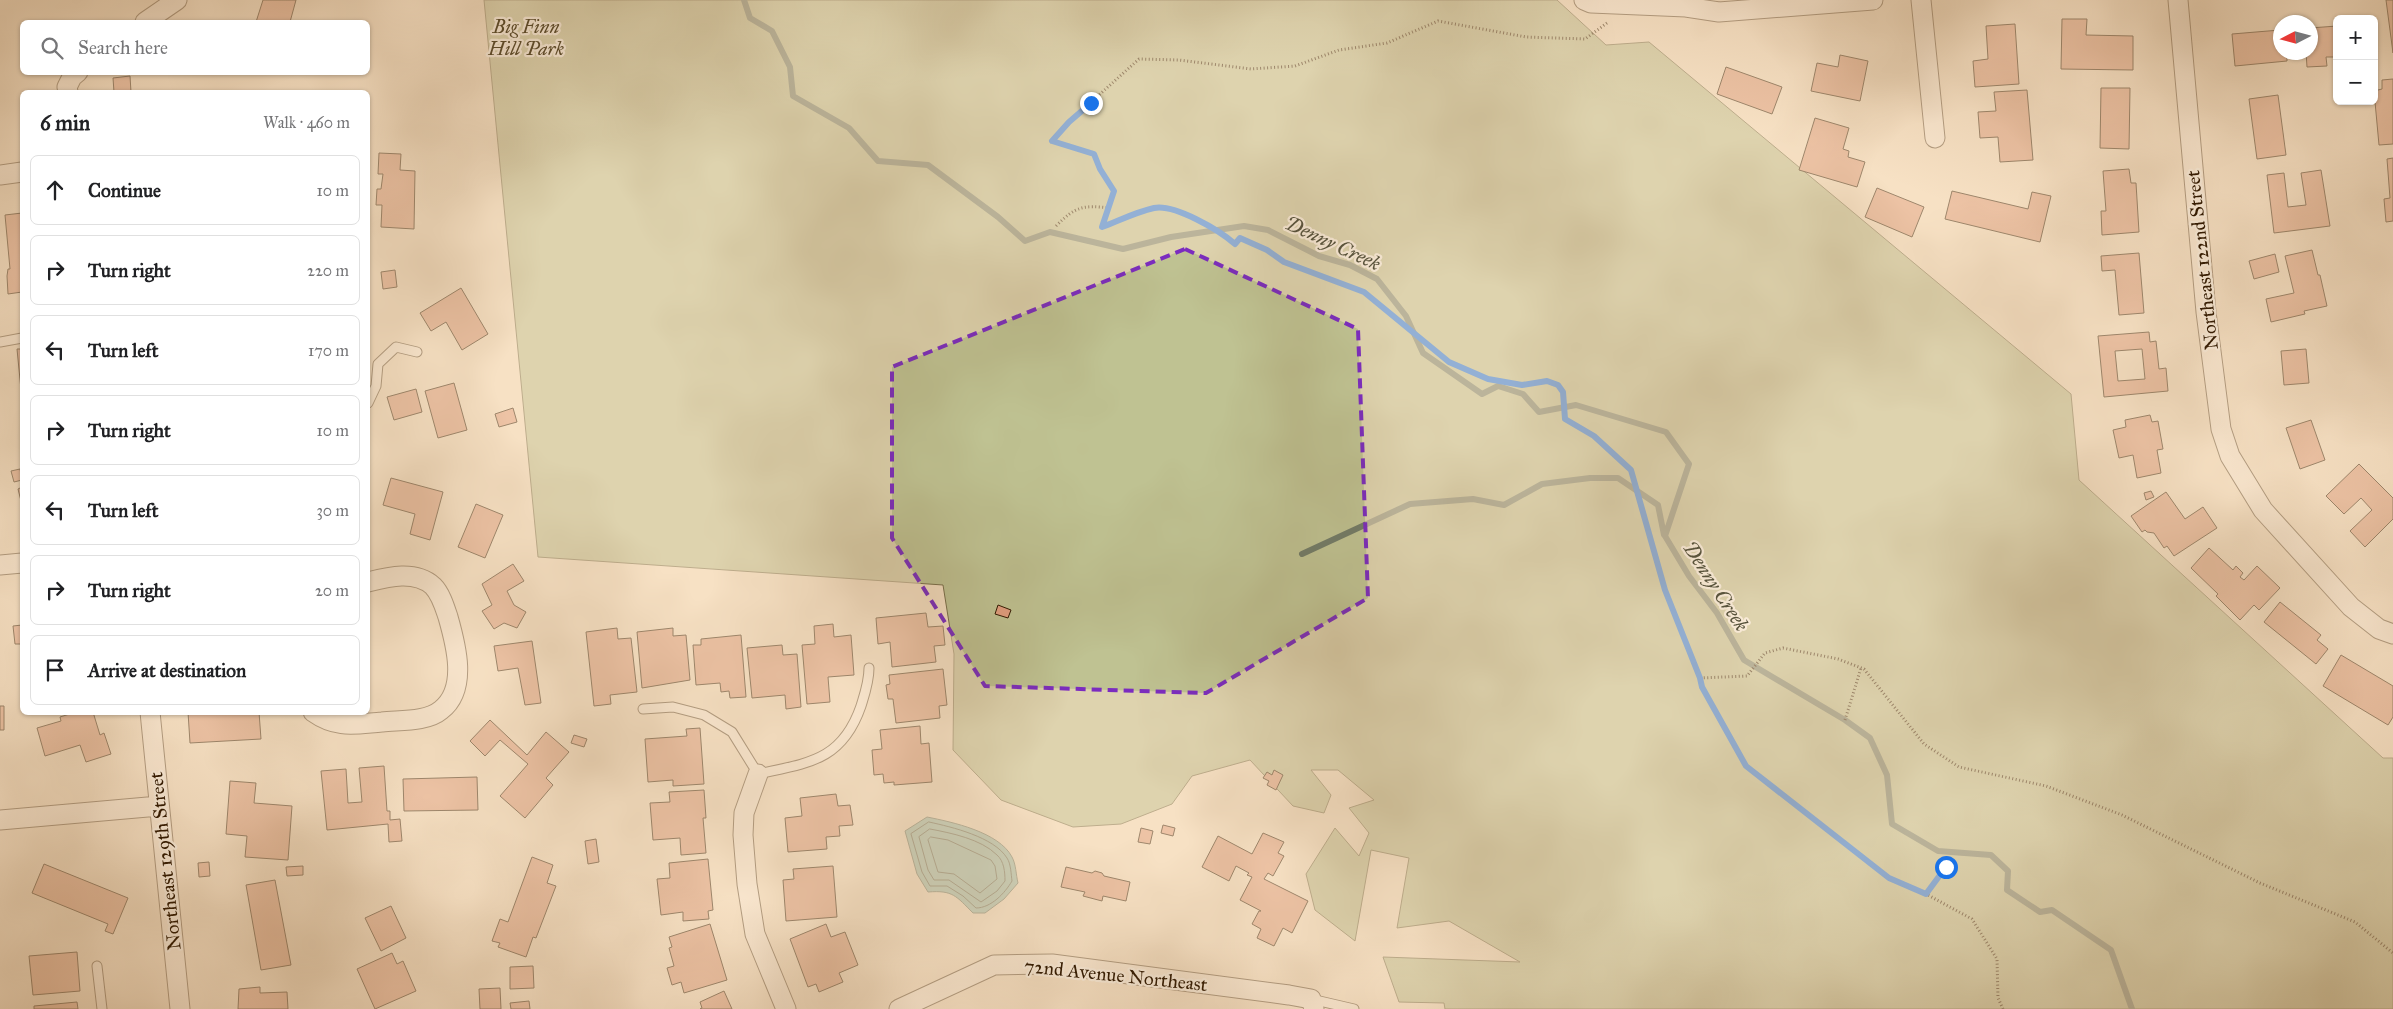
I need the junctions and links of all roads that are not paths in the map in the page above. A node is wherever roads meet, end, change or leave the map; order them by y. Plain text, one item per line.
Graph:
1 (177, 0) edge
2 (1873, 0) edge
3 (1920, 0) edge
4 (2178, 0) edge
5 (1587, 2) edge
6 (1718, 6) edge
7 (148, 20) edge
8 (74, 75) edge
9 (68, 90) edge
10 (1935, 138) dead end
11 (20, 172) edge
12 (0, 175) edge
13 (20, 338) edge
14 (0, 342) edge
15 (417, 352) dead end
16 (370, 399) edge
17 (20, 563) edge
18 (0, 565) edge
19 (370, 582) edge
20 (2393, 634) edge
21 (869, 668) dead end
22 (642, 709) dead end
23 (150, 715) edge
24 (317, 715) edge
25 (758, 774) junction
26 (159, 806) junction
27 (0, 820) edge
28 (97, 966) dead end
29 (1313, 1004) edge
30 (904, 1008) edge
31 (102, 1009) edge
32 (180, 1009) edge
33 (786, 1009) edge
34 (1354, 1009) edge

1 - 7 street
2 - 6 street
3 - 10 street
4 - 20 street, Northeast 122nd Street
5 - 6 street
8 - 9 street
11 - 12 street
13 - 14 lane
15 - 16 lane
17 - 18 street
19 - 24 street
21 - 25 lane
22 - 25 lane
23 - 26 street, Northeast 129th Street
25 - 33 street
26 - 27 street
26 - 32 street, Northeast 129th Street
28 - 31 lane
29 - 30 street, 72nd Avenue Northeast
29 - 34 lane

